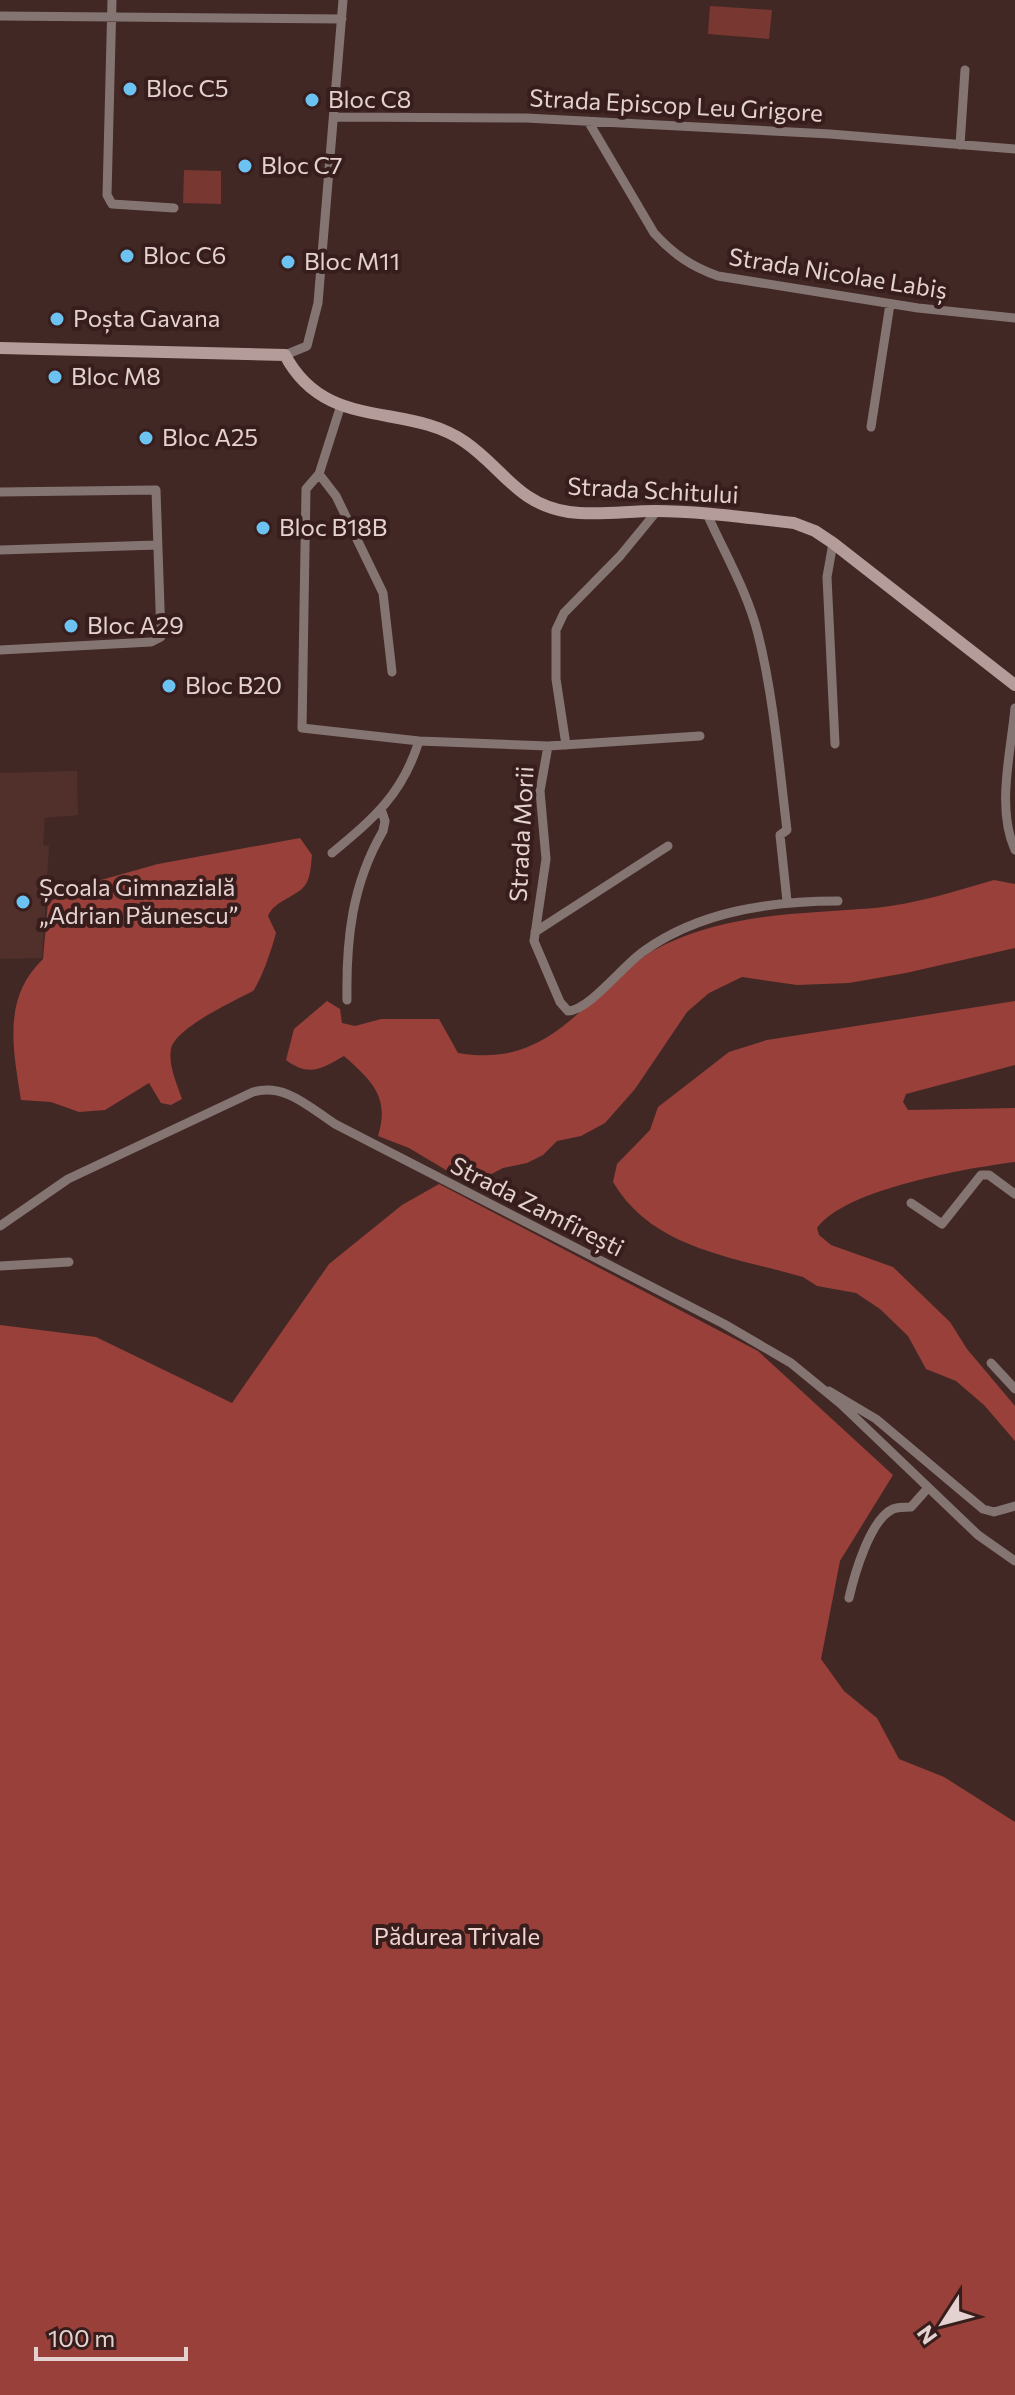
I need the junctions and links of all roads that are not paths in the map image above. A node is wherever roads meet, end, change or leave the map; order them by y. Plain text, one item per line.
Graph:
1 (112, 0) edge
2 (343, 0) edge
3 (0, 16) edge
4 (112, 17) junction
5 (342, 19) junction
6 (965, 70) dead end
7 (335, 117) junction
8 (588, 121) junction
9 (960, 145) junction
10 (1015, 149) edge
11 (174, 208) dead end
12 (890, 304) junction
13 (1015, 318) edge
14 (0, 348) edge
15 (285, 355) junction
16 (341, 405) junction
17 (871, 427) dead end
18 (319, 474) junction
19 (0, 492) edge
20 (657, 511) junction
21 (707, 514) junction
22 (833, 543) junction
23 (157, 545) junction
24 (0, 550) edge
25 (0, 650) edge
26 (392, 672) dead end
27 (1015, 685) edge
28 (1015, 708) edge
29 (700, 736) dead end
30 (419, 741) junction
31 (835, 744) dead end
32 (566, 745) junction
33 (548, 746) junction
34 (382, 812) junction
35 (668, 846) dead end
36 (1015, 850) edge
37 (332, 853) dead end
38 (787, 901) junction
39 (838, 901) dead end
40 (535, 932) junction
41 (347, 1000) dead end
42 (1015, 1194) edge
43 (911, 1203) dead end
44 (0, 1226) edge
45 (69, 1262) dead end
46 (0, 1266) edge
47 (991, 1363) dead end
48 (824, 1389) junction
49 (1015, 1389) edge
50 (927, 1489) junction
51 (1015, 1506) edge
52 (1015, 1561) edge
53 (849, 1598) dead end

1 - 4 street
2 - 5 street
3 - 4 street
4 - 5 street
4 - 11 street
5 - 7 street
6 - 9 street
7 - 8 street, Strada Episcop Leu Grigore
7 - 15 street
8 - 9 street, Strada Episcop Leu Grigore
8 - 12 street, Strada Nicolae Labiș
9 - 10 street, Strada Episcop Leu Grigore
12 - 13 street, Strada Nicolae Labiș
12 - 17 street
14 - 15 main road
15 - 16 main road, Strada Schitului
16 - 18 street
16 - 20 main road, Strada Schitului
18 - 26 street
18 - 30 street
19 - 23 street
20 - 21 main road, Strada Schitului
20 - 32 street, Strada Morii
21 - 22 main road, Strada Schitului
21 - 38 street
22 - 27 main road, Strada Schitului
22 - 31 street
23 - 24 street
23 - 25 street
28 - 36 street
29 - 32 street
30 - 33 street
30 - 34 street
32 - 33 street
33 - 40 street, Strada Morii
34 - 37 street
34 - 41 street
35 - 40 street
38 - 39 street
38 - 40 street, Strada Morii
42 - 43 street
44 - 48 street, Strada Zamfirești
45 - 46 street
47 - 49 street
48 - 50 street, Strada Zamfirești
48 - 51 street
50 - 52 street, Strada Zamfirești
50 - 53 street

